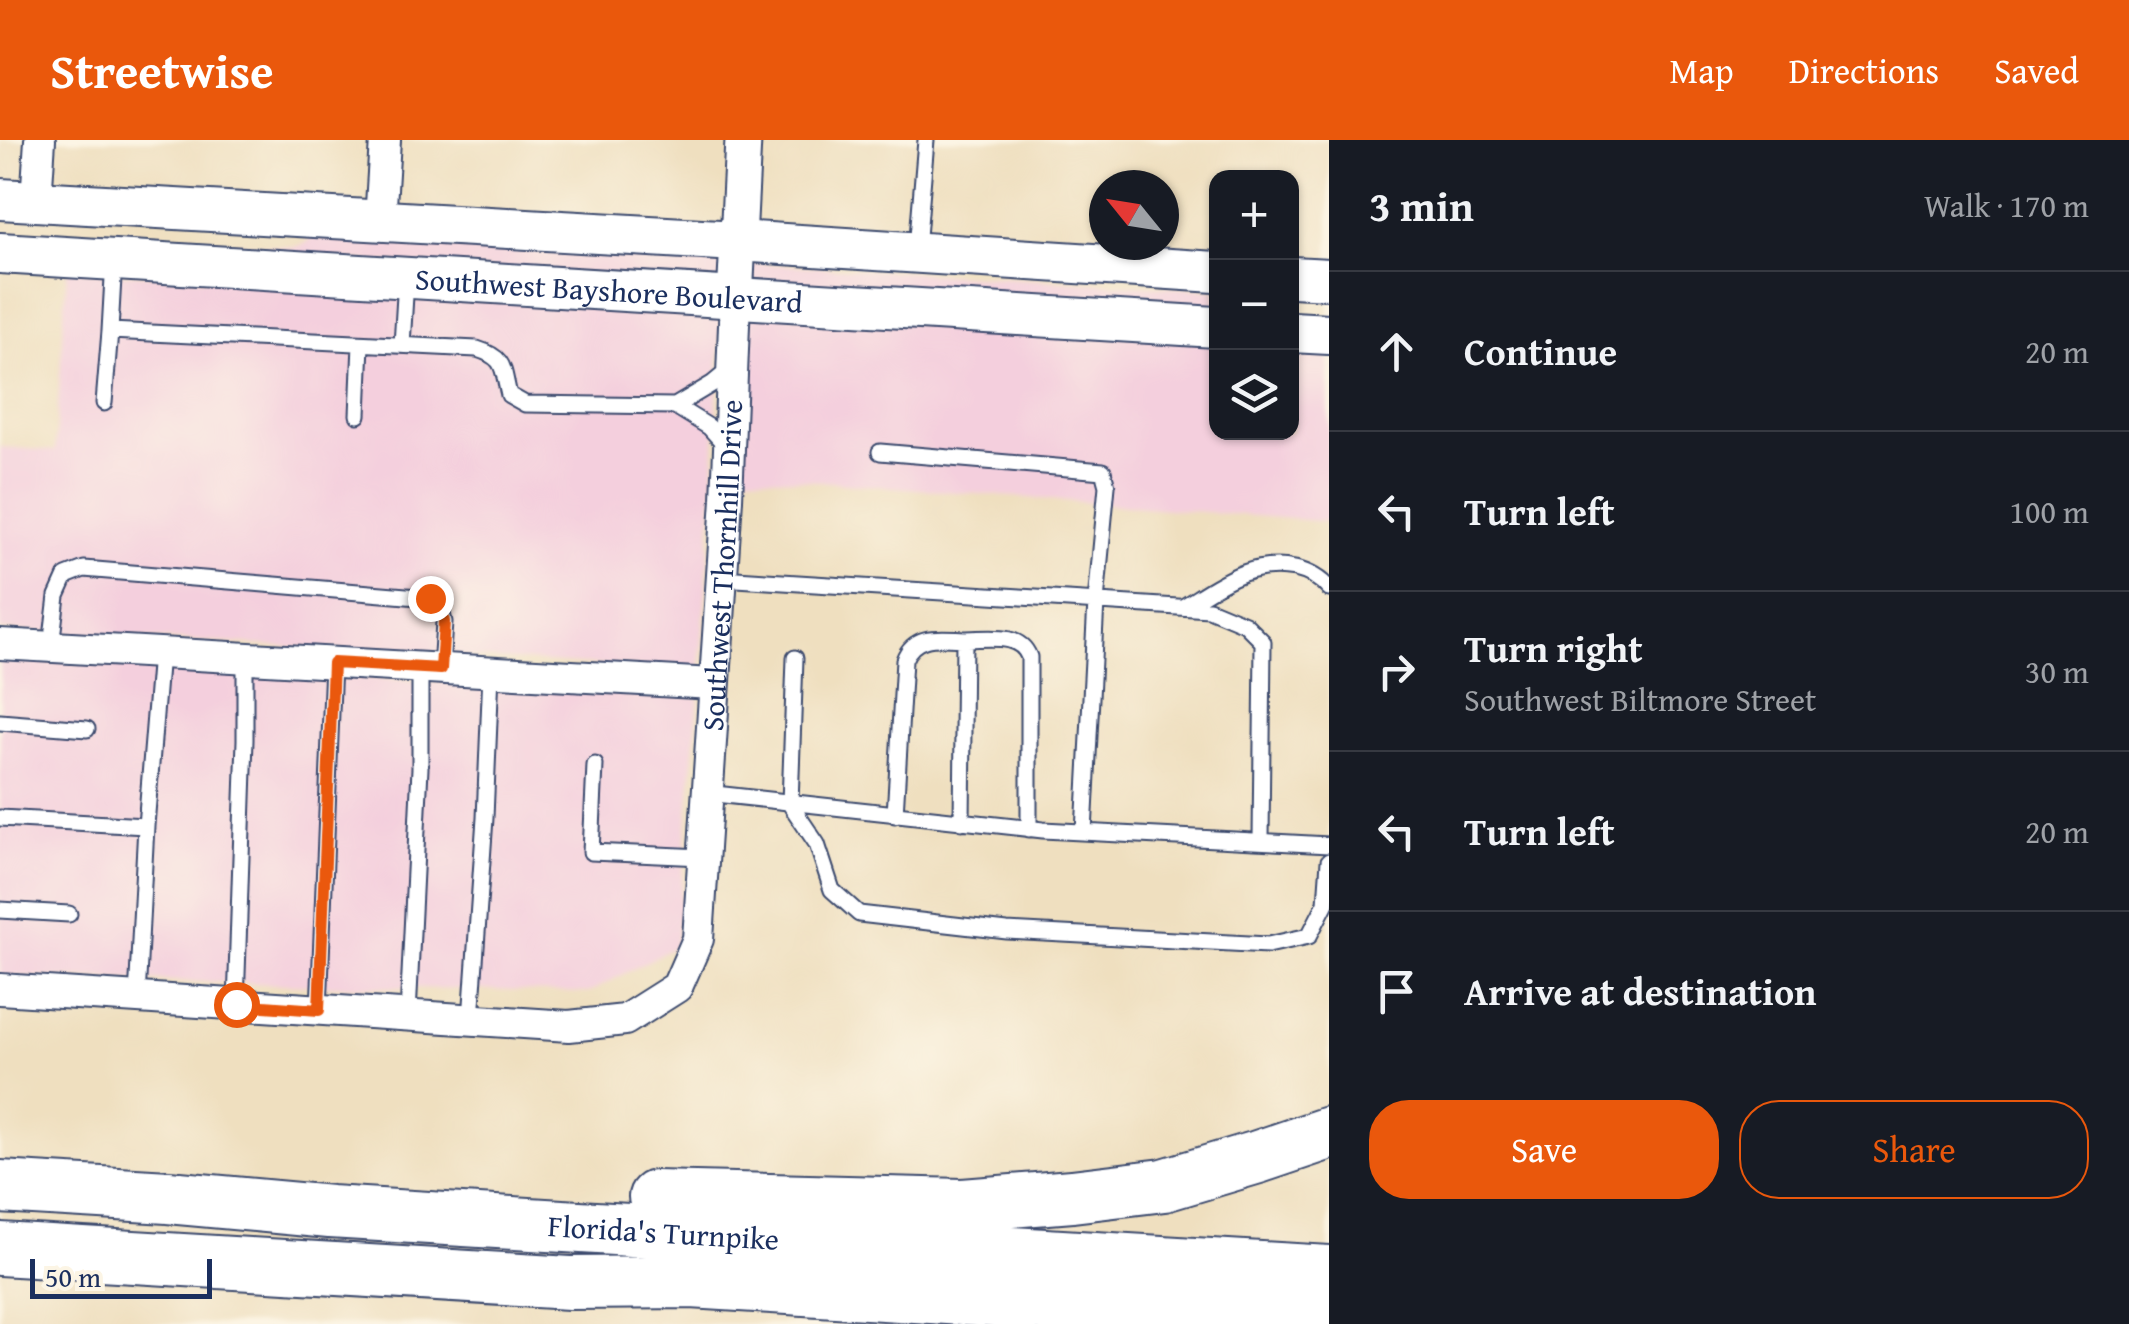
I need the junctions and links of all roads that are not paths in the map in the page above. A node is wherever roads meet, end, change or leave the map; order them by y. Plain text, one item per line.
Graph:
1 (40, 140) edge
2 (385, 140) edge
3 (926, 140) edge
4 (748, 145) edge
5 (18, 200) edge
6 (315, 218) junction
7 (380, 222) junction
8 (0, 230) edge
9 (737, 241) junction
10 (0, 253) edge
11 (917, 253) junction
12 (114, 260) junction
13 (1209, 272) edge
14 (406, 277) junction
15 (1299, 277) edge
16 (1329, 279) edge
17 (735, 300) junction
18 (1209, 328) edge
19 (110, 331) junction
20 (1299, 332) edge
21 (1329, 334) edge
22 (361, 344) junction
23 (402, 345) junction
24 (732, 367) junction
25 (104, 404) dead end
26 (675, 406) junction
27 (358, 415) dead end
28 (729, 449) junction
29 (880, 452) dead end
30 (721, 578) junction
31 (1329, 589) edge
32 (1096, 602) junction
33 (1183, 607) junction
34 (964, 638) junction
35 (0, 644) edge
36 (51, 646) junction
37 (160, 653) junction
38 (244, 658) junction
39 (795, 658) dead end
40 (333, 663) junction
41 (430, 668) junction
42 (490, 672) junction
43 (713, 684) junction
44 (0, 722) edge
45 (87, 729) dead end
46 (595, 765) dead end
47 (706, 793) junction
48 (790, 804) junction
49 (895, 815) junction
50 (0, 818) edge
51 (962, 822) junction
52 (146, 826) junction
53 (1030, 829) junction
54 (1084, 832) junction
55 (1261, 840) junction
56 (1329, 844) edge
57 (703, 857) junction
58 (1329, 862) edge
59 (0, 910) edge
60 (69, 914) dead end
61 (0, 989) edge
62 (137, 998) junction
63 (236, 1004) junction
64 (319, 1010) junction
65 (408, 1015) junction
66 (471, 1019) junction
67 (1329, 1133) edge
68 (0, 1187) edge
69 (168, 1196) junction
70 (0, 1249) edge
71 (1329, 1272) edge
72 (570, 1283) junction
73 (1329, 1322) edge
74 (785, 1324) edge

1 - 5 street
2 - 7 street
3 - 11 lane
4 - 9 street, Southwest Thornhill Drive
5 - 6 main road, Southwest Bayshore Boulevard
5 - 8 main road
6 - 7 main road, Southwest Bayshore Boulevard
6 - 12 main road
7 - 9 main road, Southwest Bayshore Boulevard
9 - 11 main road, Southwest Bayshore Boulevard
9 - 17 street, Southwest Thornhill Drive
10 - 12 main road, Southwest Bayshore Boulevard
11 - 13 main road, Southwest Bayshore Boulevard
12 - 14 main road, Southwest Bayshore Boulevard
12 - 19 lane
14 - 17 main road, Southwest Bayshore Boulevard
14 - 23 lane
15 - 16 main road
17 - 18 main road, Southwest Bayshore Boulevard
17 - 24 street, Southwest Thornhill Drive
19 - 22 lane
19 - 25 lane
20 - 21 main road
22 - 23 lane
22 - 27 lane
23 - 26 lane
24 - 26 lane
24 - 28 street, Southwest Thornhill Drive
26 - 28 lane
28 - 30 street, Southwest Thornhill Drive
29 - 32 lane
30 - 32 lane
30 - 43 street, Southwest Thornhill Drive
31 - 33 lane
32 - 33 lane
32 - 54 lane
33 - 55 lane
34 - 49 lane
34 - 51 lane
34 - 53 lane
35 - 36 street
36 - 37 street
36 - 41 lane
37 - 38 street
37 - 52 lane
38 - 40 street
38 - 63 lane
39 - 48 lane
40 - 41 street
40 - 64 lane
41 - 42 street
41 - 65 lane
42 - 43 street
42 - 66 lane
43 - 47 street, Southwest Thornhill Drive
44 - 45 lane
46 - 57 lane
47 - 48 lane
47 - 57 street, Southwest Thornhill Drive
48 - 49 lane
48 - 58 lane
49 - 51 lane
50 - 52 lane
51 - 53 lane
52 - 62 lane
53 - 54 lane
54 - 55 lane
55 - 56 lane
57 - 66 street, Southwest Thornhill Drive
59 - 60 lane
61 - 62 street
62 - 63 street
63 - 64 street
64 - 65 street
65 - 66 street
67 - 69 highway
68 - 69 highway, Florida's Turnpike
69 - 71 highway, Florida's Turnpike
70 - 72 highway, Florida's Turnpike
72 - 73 highway, Florida's Turnpike
72 - 74 highway

